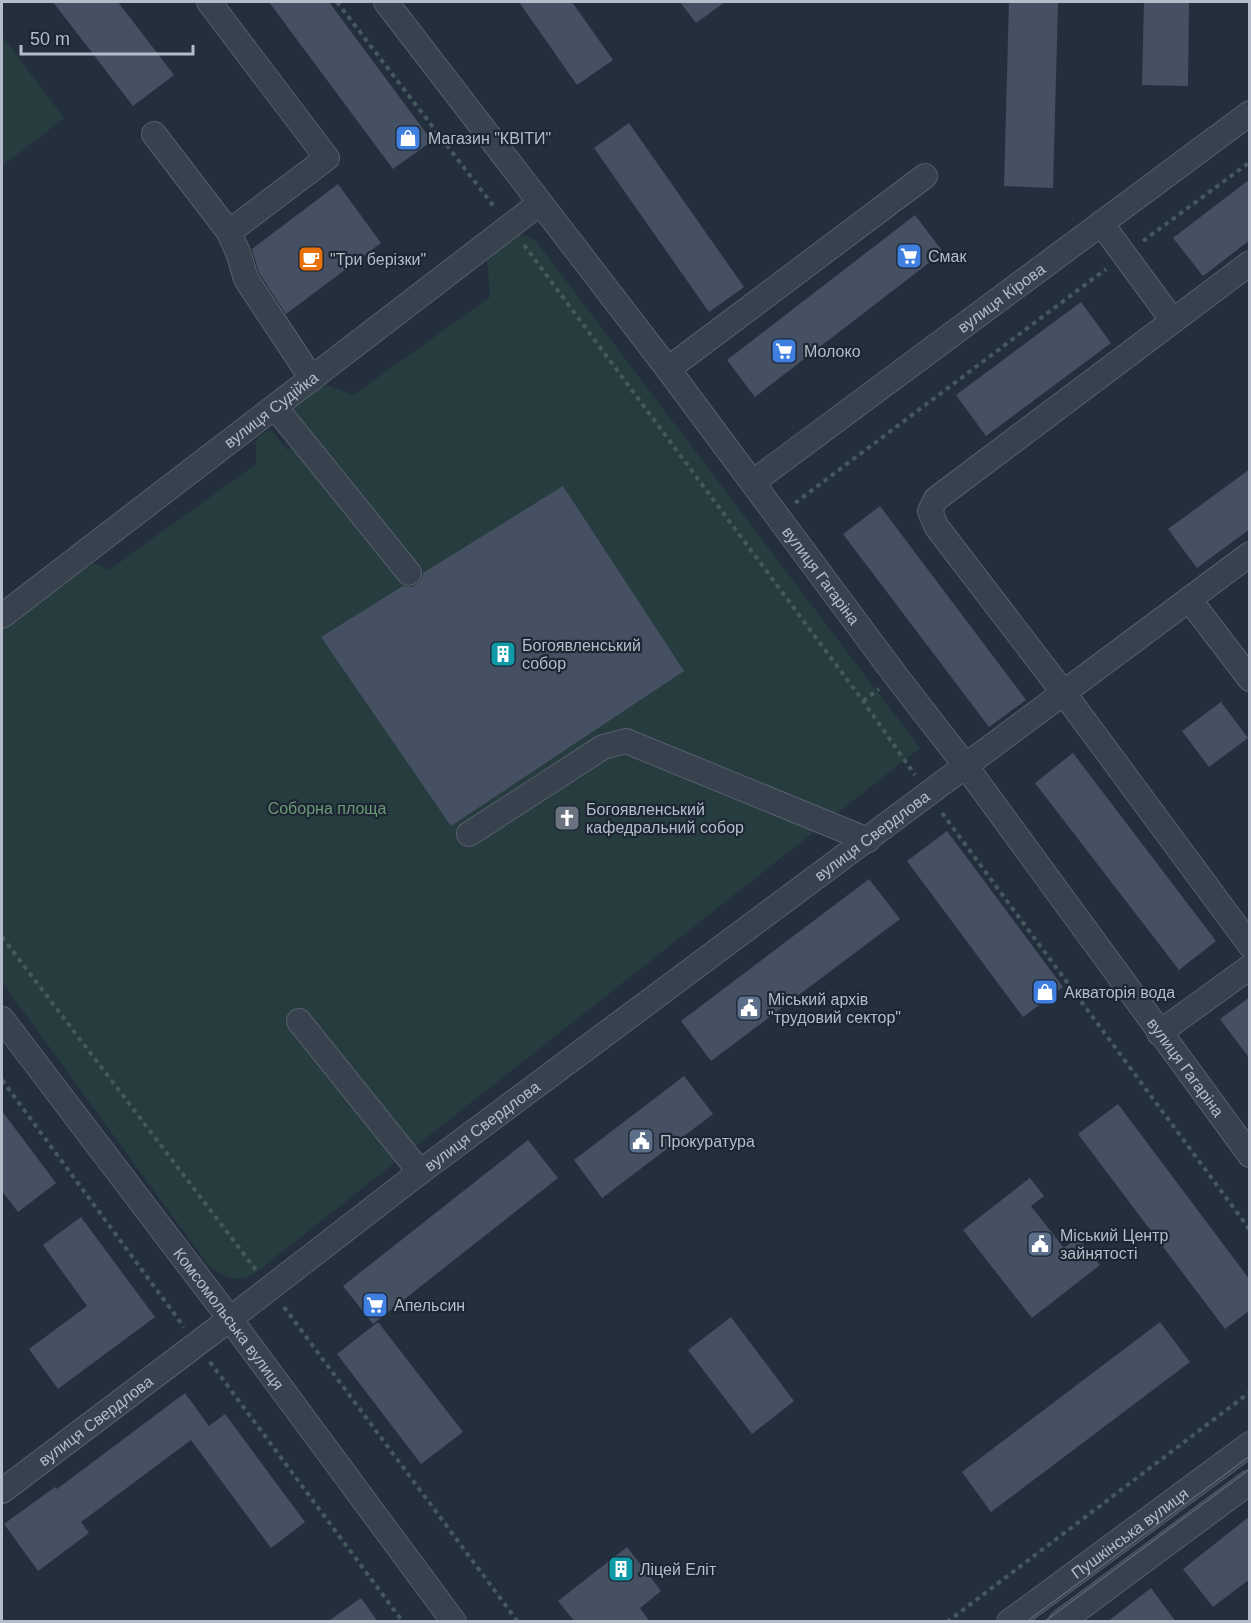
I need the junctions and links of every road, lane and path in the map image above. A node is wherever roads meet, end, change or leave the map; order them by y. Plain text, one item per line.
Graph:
1 (209, 2) edge
2 (337, 2) edge
3 (386, 2) edge
4 (1250, 113) edge
5 (154, 134) dead end
6 (1250, 162) edge
7 (925, 176) dead end
8 (540, 204) junction
9 (1101, 223) junction
10 (510, 227) junction
11 (229, 232) junction
12 (1124, 255) junction
13 (1250, 263) edge
14 (1173, 321) junction
15 (668, 369) junction
16 (312, 379) junction
17 (275, 407) junction
18 (753, 482) junction
19 (778, 516) junction
20 (1250, 554) edge
21 (409, 573) dead end
22 (1190, 599) junction
23 (2, 616) edge
24 (1250, 679) edge
25 (1064, 692) junction
26 (965, 765) junction
27 (928, 794) junction
28 (469, 834) dead end
29 (868, 840) junction
30 (1250, 945) edge
31 (1250, 967) edge
32 (2, 1019) edge
33 (299, 1021) dead end
34 (1159, 1033) junction
35 (1250, 1155) edge
36 (420, 1172) junction
37 (1250, 1230) edge
38 (230, 1319) junction
39 (1250, 1392) edge
40 (1250, 1444) edge
41 (1250, 1482) edge
42 (2, 1491) edge
43 (454, 1622) edge
44 (947, 1622) edge
45 (1009, 1622) edge
46 (1061, 1622) edge

1 - 11 street
2 - 10 path
3 - 8 street, вулиця Гагаріна
4 - 9 street, вулиця Кірова
5 - 11 street
6 - 12 path
7 - 15 street
8 - 10 street, вулиця Судійка
8 - 15 street, вулиця Гагаріна
9 - 12 street
9 - 18 street, вулиця Кірова
10 - 16 street, вулиця Судійка
10 - 27 path
11 - 16 street
12 - 14 street
12 - 19 path
13 - 14 street
14 - 25 street
15 - 18 street, вулиця Гагаріна
16 - 17 street, вулиця Судійка
17 - 21 street
17 - 23 street, вулиця Судійка
18 - 19 street, вулиця Гагаріна
19 - 26 street, вулиця Гагаріна
20 - 22 street, вулиця Свердлова
22 - 24 street
22 - 25 street, вулиця Свердлова
25 - 26 street, вулиця Свердлова
25 - 30 street
26 - 27 street, вулиця Свердлова
26 - 34 street, вулиця Гагаріна
27 - 29 street, вулиця Свердлова
27 - 37 path
28 - 29 street
29 - 36 street, вулиця Свердлова
31 - 34 street
32 - 38 street, Комсомольська вулиця
33 - 36 street
34 - 35 street, вулиця Гагаріна
36 - 38 street, вулиця Свердлова
38 - 42 street, вулиця Свердлова
38 - 43 street, Комсомольська вулиця
39 - 44 path
40 - 45 street, Пушкінська вулиця
41 - 46 street, Пушкінська вулиця

